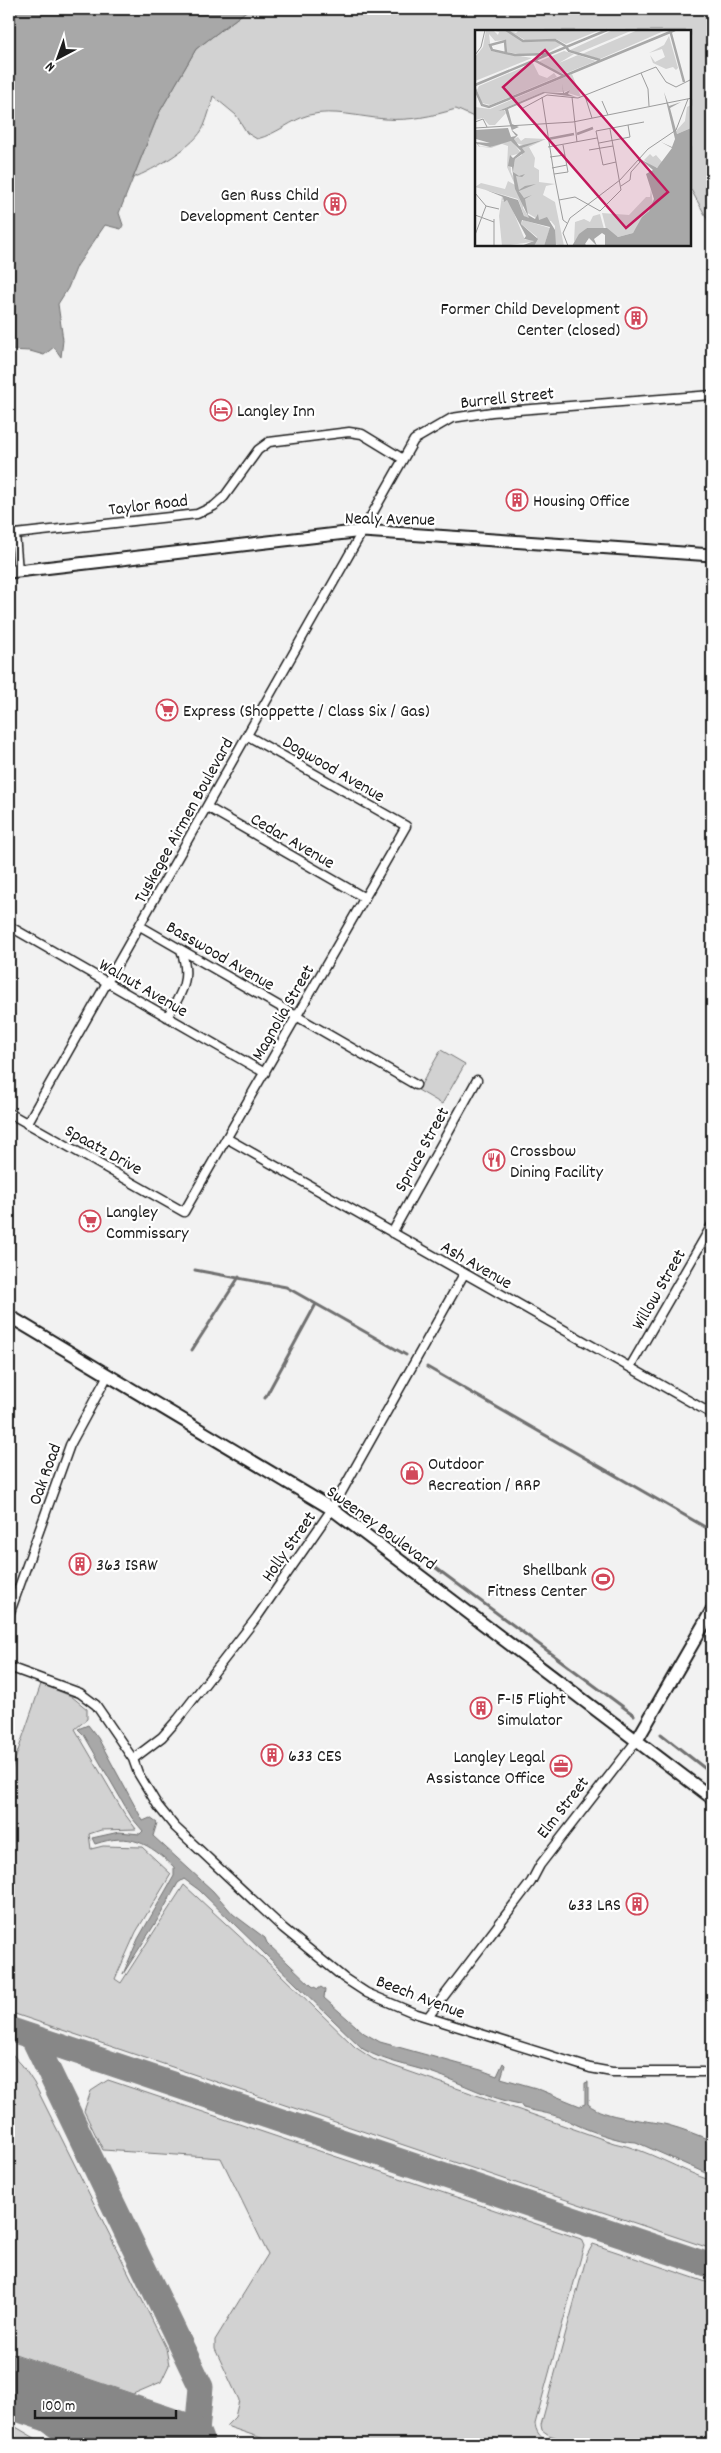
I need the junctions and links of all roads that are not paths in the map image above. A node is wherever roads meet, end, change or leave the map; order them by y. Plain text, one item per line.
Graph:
1 (712, 395) edge
2 (403, 459) junction
3 (364, 531) junction
4 (712, 555) edge
5 (14, 572) edge
6 (248, 736) junction
7 (207, 807) junction
8 (406, 826) joint
9 (365, 898) junction
10 (9, 926) edge
11 (140, 926) junction
12 (180, 950) junction
13 (108, 984) junction
14 (296, 1016) junction
15 (167, 1017) junction
16 (265, 1073) junction
17 (477, 1080) dead end
18 (416, 1085) dead end
19 (9, 1113) edge
20 (27, 1124) junction
21 (228, 1139) junction
22 (184, 1212) joint
23 (712, 1225) edge
24 (392, 1233) junction
25 (464, 1274) junction
26 (9, 1316) edge
27 (630, 1367) junction
28 (108, 1375) junction
29 (712, 1414) edge
30 (332, 1510) junction
31 (712, 1610) edge
32 (9, 1615) edge
33 (9, 1666) edge
34 (637, 1740) junction
35 (132, 1759) junction
36 (712, 1798) edge
37 (428, 2018) junction
38 (703, 2072) dead end

1 - 2 street, Burrell Street
2 - 3 street, Burrell Street
2 - 5 street, Taylor Road
3 - 4 main road, Nealy Avenue
3 - 5 main road, Nealy Avenue
3 - 6 street, Tuskegee Airmen Boulevard
6 - 7 street, Tuskegee Airmen Boulevard
6 - 8 street, Dogwood Avenue
7 - 9 street, Cedar Avenue
7 - 11 street, Tuskegee Airmen Boulevard
8 - 9 street, Magnolia Street
9 - 14 street, Magnolia Street
10 - 13 street, Walnut Avenue
11 - 12 street, Basswood Avenue
11 - 13 street, Tuskegee Airmen Boulevard
12 - 14 street, Basswood Avenue
12 - 15 street
13 - 15 street, Walnut Avenue
13 - 20 street, Tuskegee Airmen Boulevard
14 - 16 street, Magnolia Street
14 - 18 street, Basswood Avenue
15 - 16 street, Walnut Avenue
16 - 21 street, Magnolia Street
17 - 24 street, Spruce Street
19 - 20 street, Spaatz Drive
20 - 22 street, Spaatz Drive
21 - 22 street, Magnolia Street
21 - 24 street, Ash Avenue
23 - 27 street, Willow Street
24 - 25 street, Ash Avenue
25 - 27 street, Ash Avenue
25 - 30 street, Holly Street
26 - 28 main road, Sweeney Boulevard
27 - 29 street, Ash Avenue
28 - 30 main road, Sweeney Boulevard
28 - 32 street, Oak Road
30 - 34 main road, Sweeney Boulevard
30 - 35 street, Holly Street
31 - 34 main road, Elm Street
33 - 35 street, Beech Avenue
34 - 36 main road, Sweeney Boulevard
34 - 37 street, Elm Street
35 - 37 street, Beech Avenue
37 - 38 street, Beech Avenue

